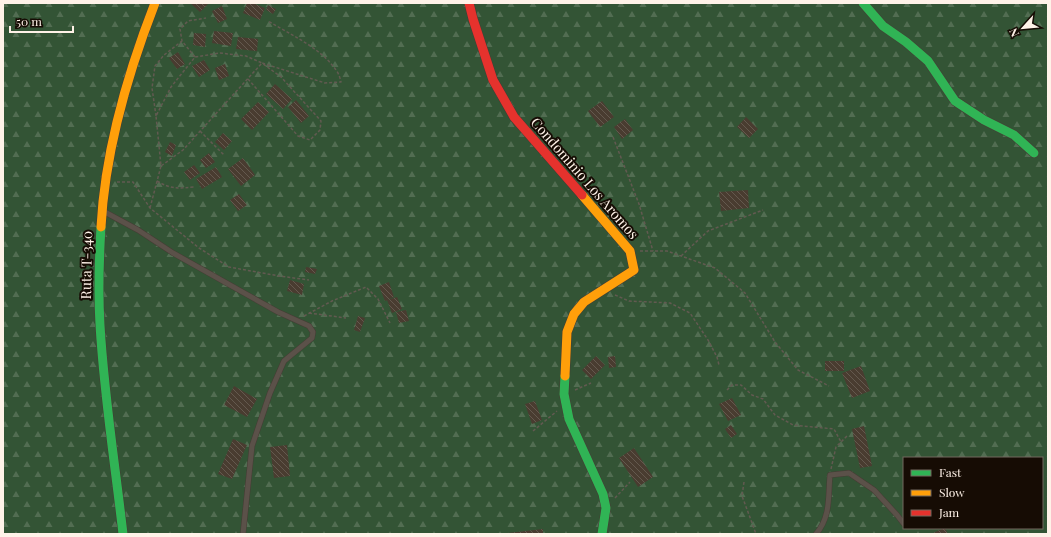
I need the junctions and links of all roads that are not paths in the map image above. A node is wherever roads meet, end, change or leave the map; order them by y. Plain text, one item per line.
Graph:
1 (155, 3) edge
2 (469, 3) edge
3 (863, 3) edge
4 (1034, 153) dead end
5 (102, 210) junction
6 (903, 523) edge
7 (123, 534) edge
8 (243, 534) edge
9 (602, 534) edge
10 (816, 534) edge

1 - 5 street, Ruta T-340
2 - 9 street, Condominio Los Aromos
3 - 4 street
5 - 7 street, Ruta T-340
5 - 8 lane
6 - 10 lane

